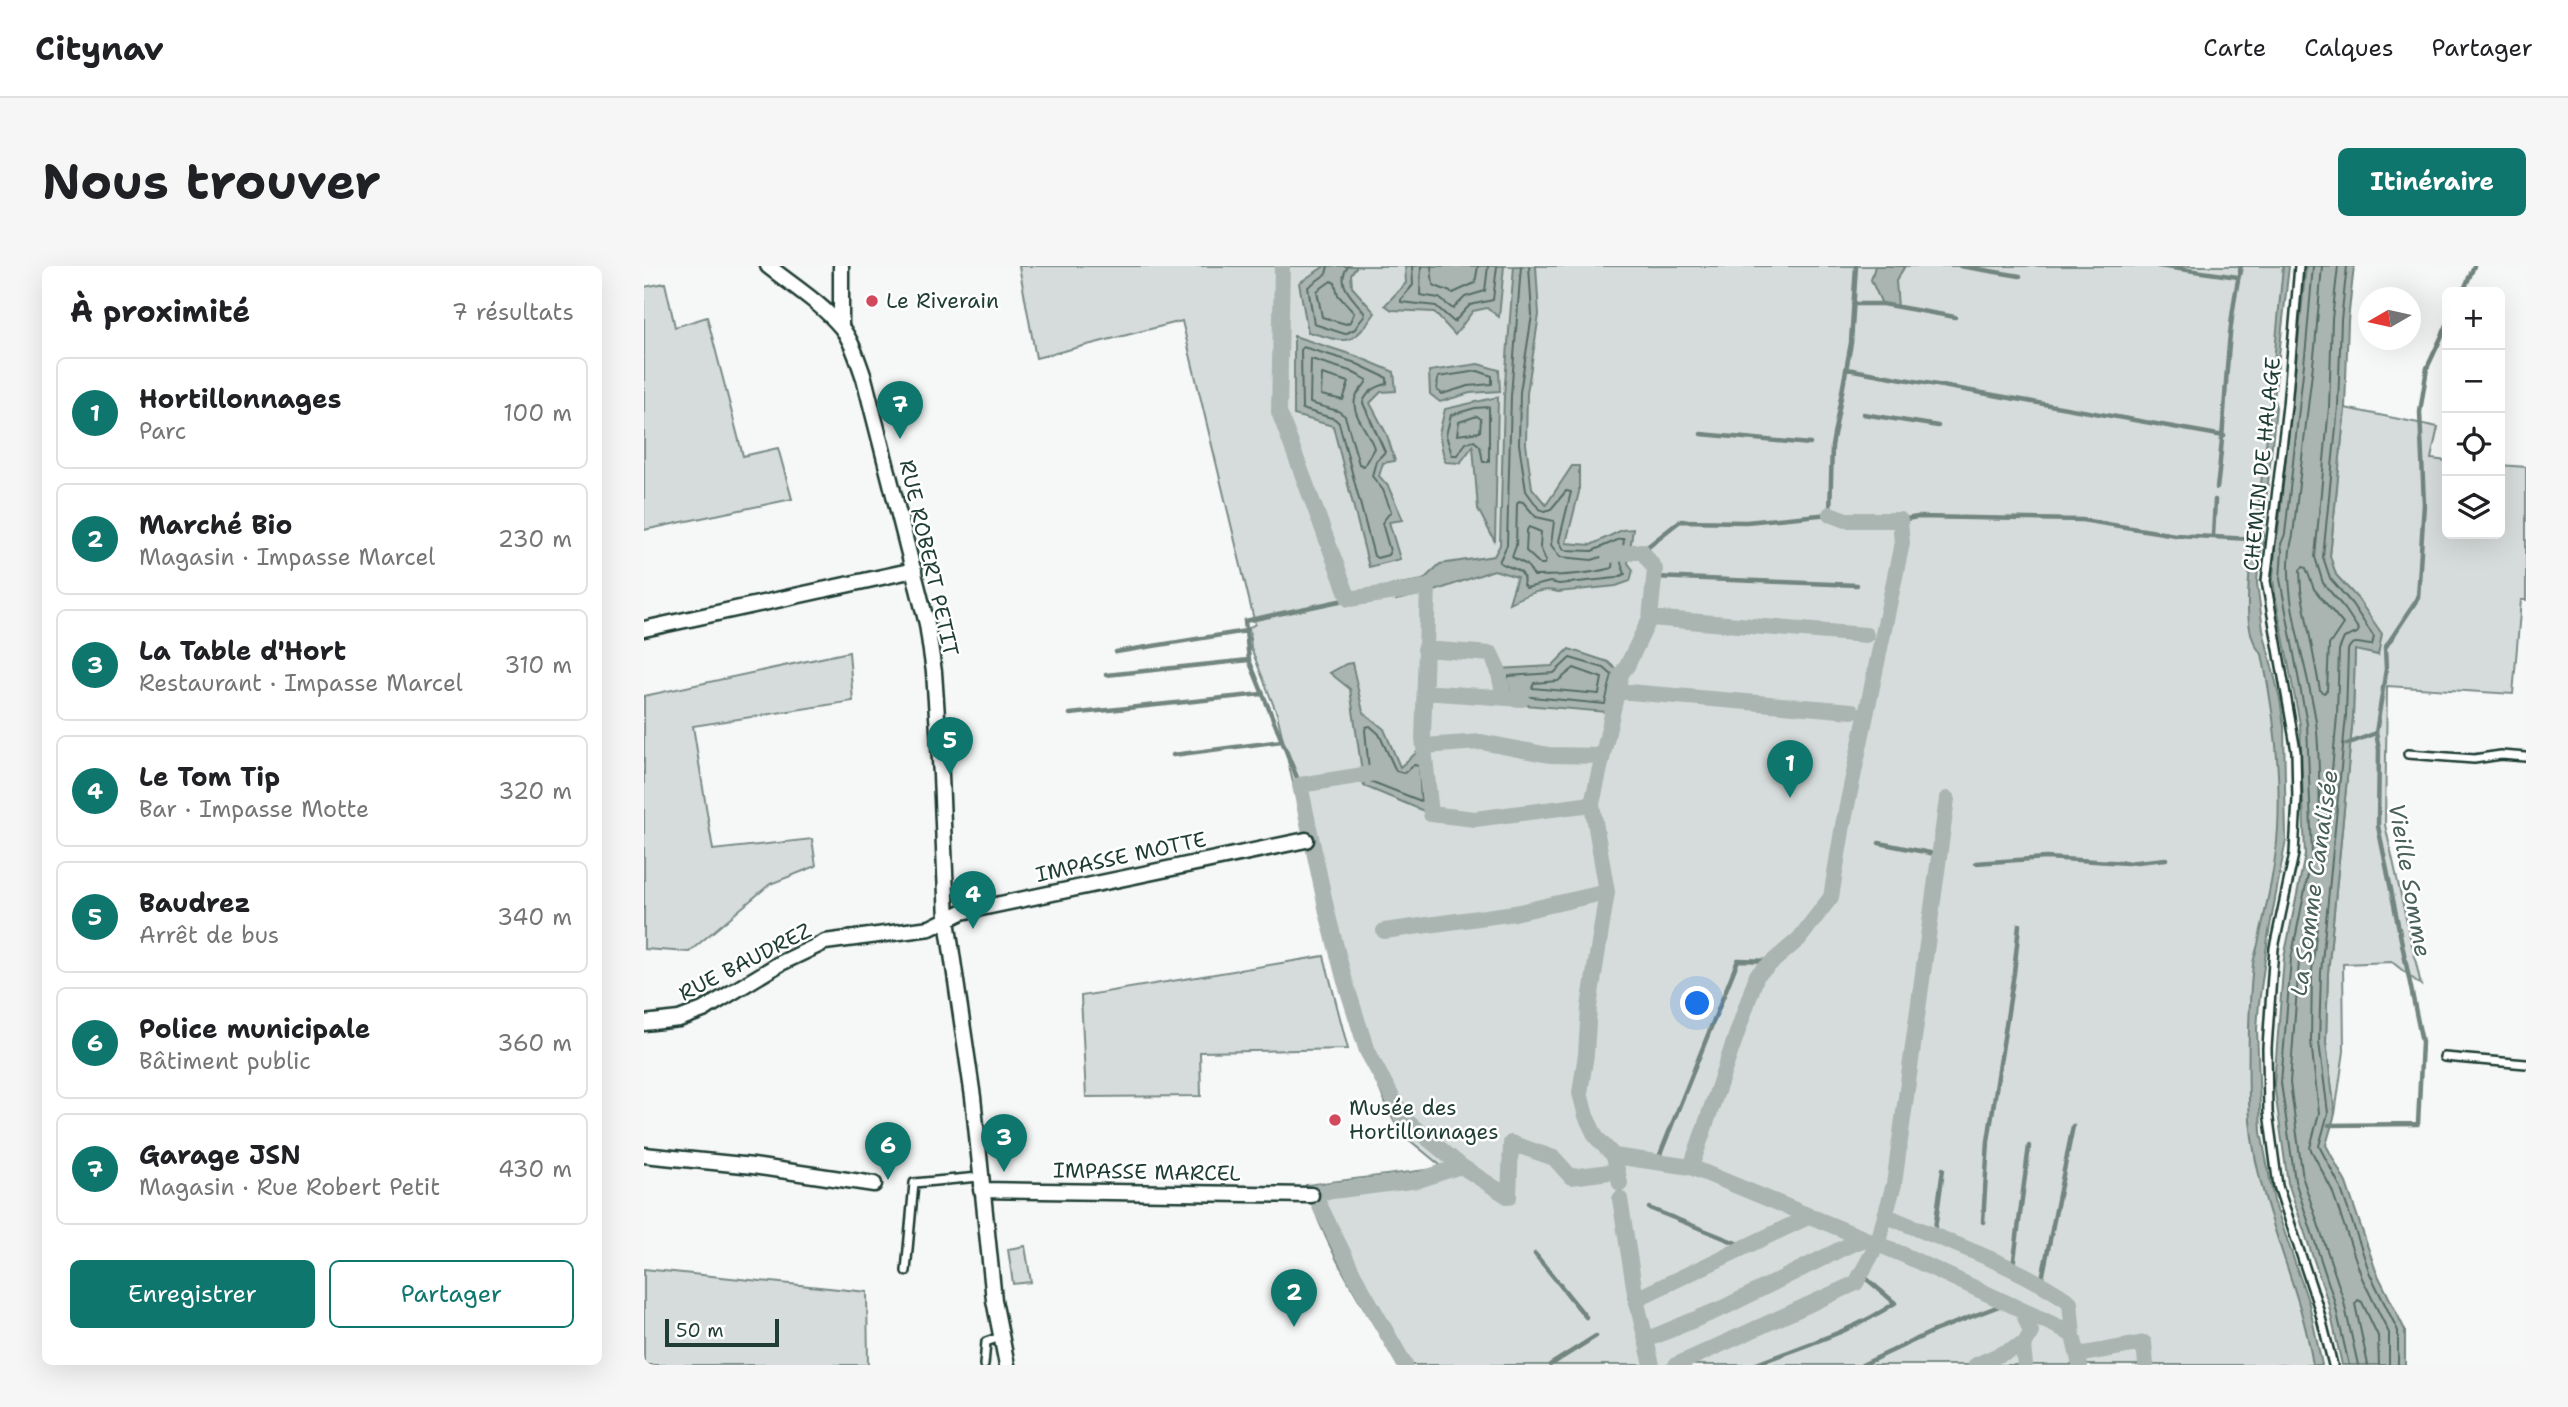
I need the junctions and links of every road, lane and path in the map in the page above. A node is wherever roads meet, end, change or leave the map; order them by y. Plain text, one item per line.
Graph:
1 (768, 266) edge
2 (841, 266) edge
3 (2299, 266) edge
4 (841, 327) junction
5 (914, 570) junction
6 (644, 629) edge
7 (2408, 754) dead end
8 (2526, 757) edge
9 (1306, 840) dead end
10 (947, 920) junction
11 (644, 1023) edge
12 (2444, 1057) dead end
13 (2526, 1064) edge
14 (644, 1155) edge
15 (980, 1183) junction
16 (874, 1184) dead end
17 (1311, 1195) dead end
18 (906, 1271) dead end
19 (1003, 1336) junction
20 (984, 1365) edge
21 (1007, 1365) edge
22 (2333, 1365) edge

1 - 4 street
2 - 4 street
3 - 22 lane, CHEMIN DE HALAGE
4 - 5 street, RUE ROBERT PETIT
5 - 6 street
5 - 10 street, RUE ROBERT PETIT
7 - 8 lane
9 - 10 street, IMPASSE MOTTE
10 - 11 street, RUE BAUDREZ
10 - 15 street, RUE ROBERT PETIT
12 - 13 lane
14 - 16 street
15 - 17 street, IMPASSE MARCEL
15 - 18 lane
15 - 19 street, RUE ROBERT PETIT
19 - 20 lane
19 - 21 street, RUE ROBERT PETIT

